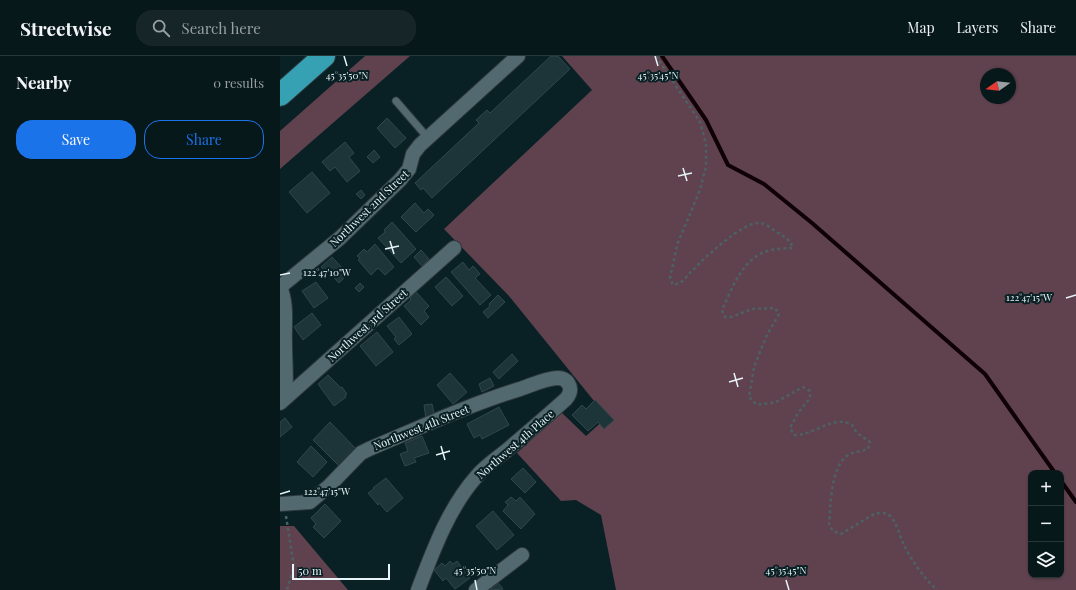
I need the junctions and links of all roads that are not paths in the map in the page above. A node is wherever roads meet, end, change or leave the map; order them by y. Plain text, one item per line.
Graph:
1 (324, 56) edge
2 (518, 56) edge
3 (280, 95) edge
4 (396, 101) dead end
5 (428, 138) junction
6 (454, 248) dead end
7 (280, 287) edge
8 (570, 387) joint
9 (282, 401) edge
10 (282, 504) edge
11 (522, 554) dead end
12 (418, 590) edge
13 (476, 590) edge

1 - 3 highway
2 - 5 street, Northwest 2nd Street
4 - 5 lane
5 - 7 street, Northwest 2nd Street
6 - 9 street, Northwest 3rd Street
7 - 9 street
8 - 10 street, Northwest 4th Street
8 - 12 street, Northwest 4th Place
11 - 13 street

